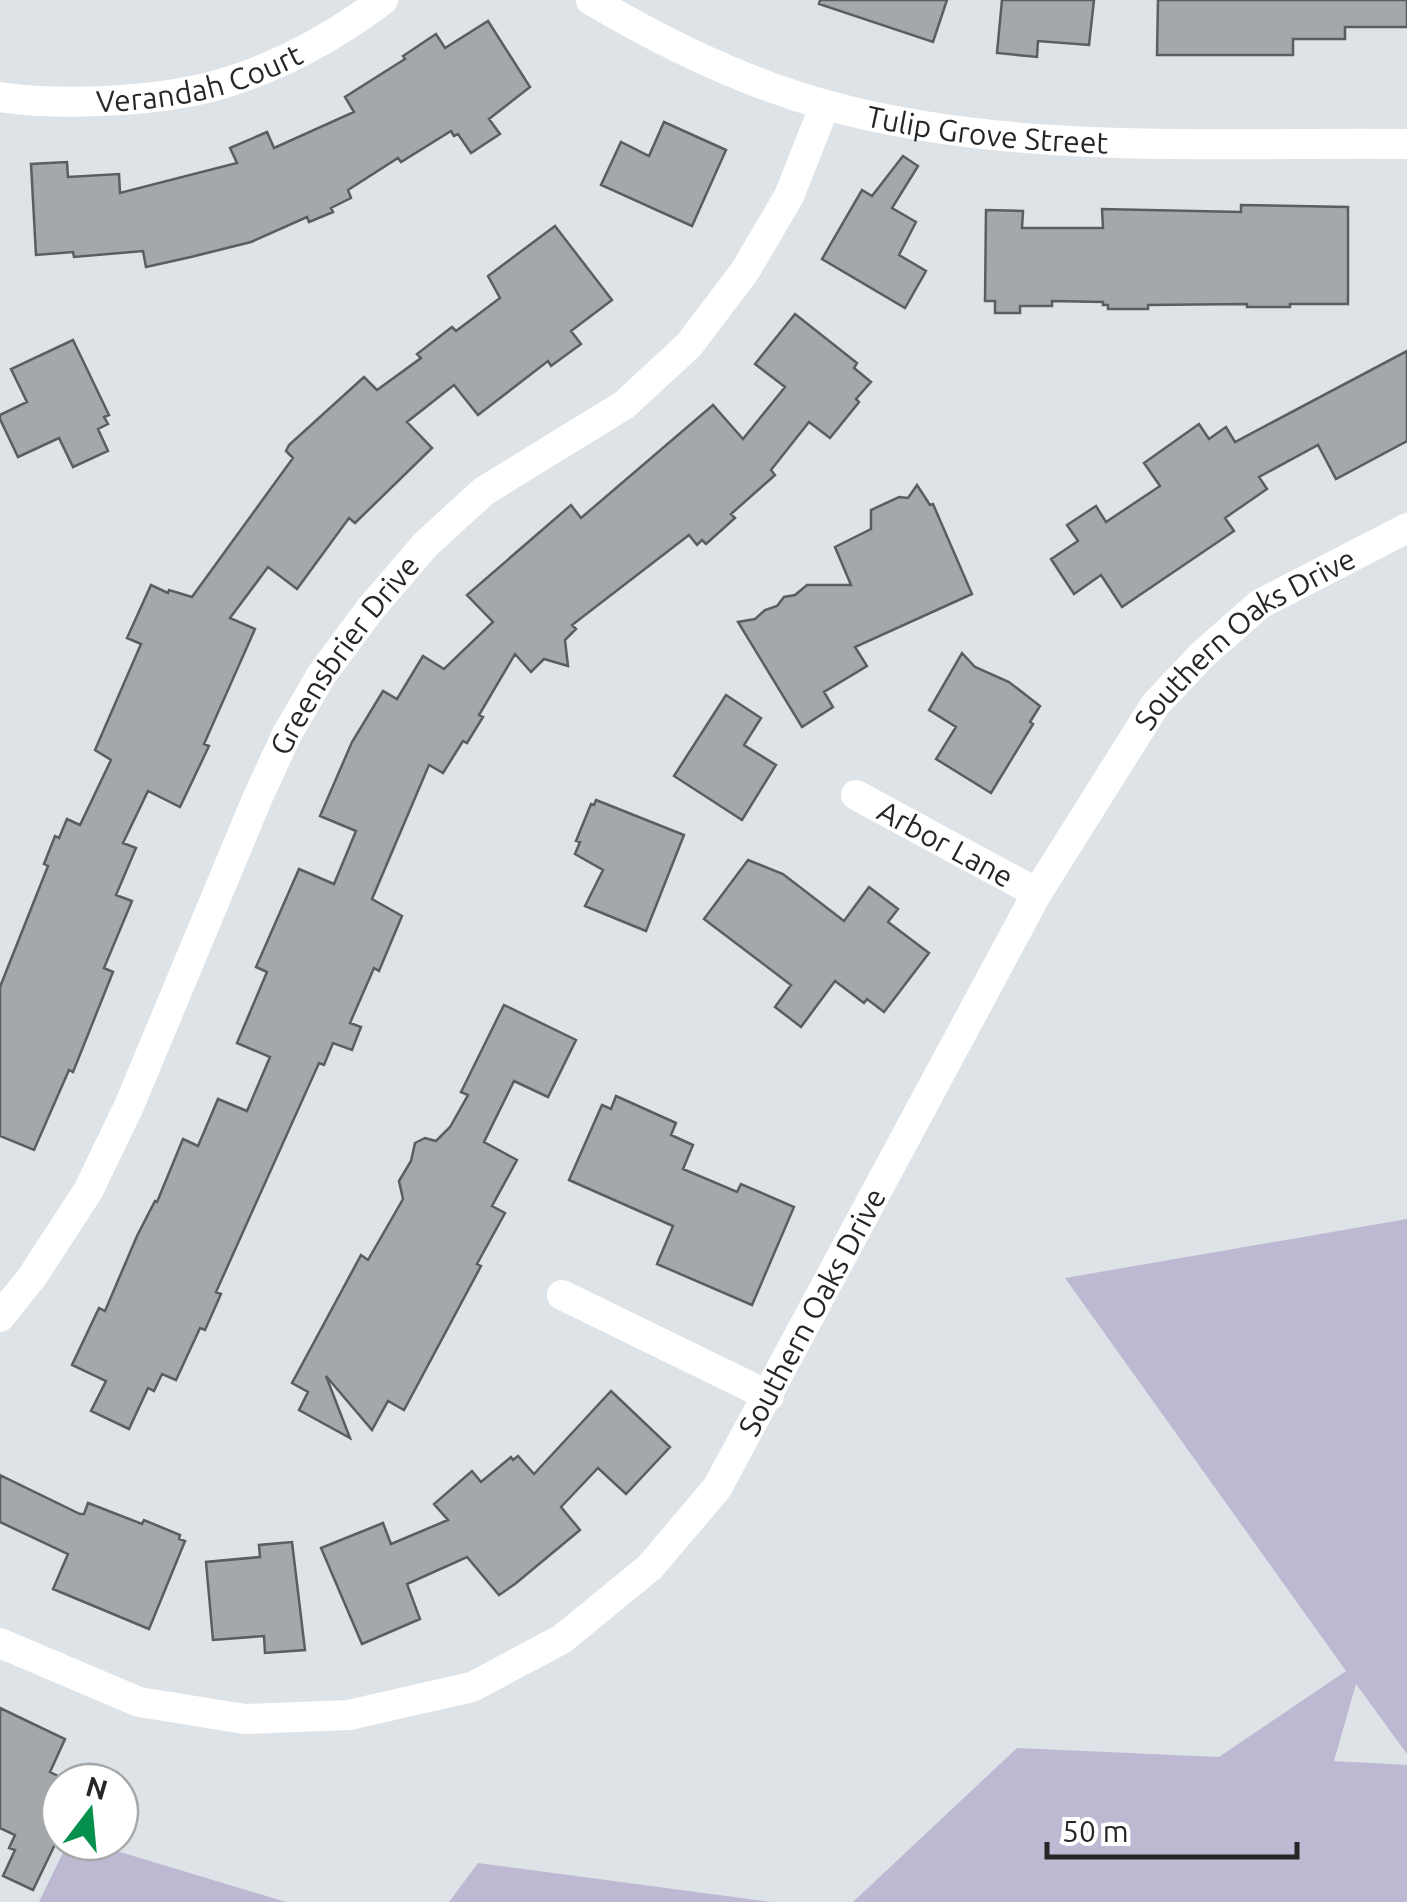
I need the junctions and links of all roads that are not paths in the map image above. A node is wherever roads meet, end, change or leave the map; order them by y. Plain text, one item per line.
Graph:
1 (384, 0) edge
2 (592, 0) edge
3 (0, 97) edge
4 (825, 104) junction
5 (1407, 144) edge
6 (1407, 528) edge
7 (856, 795) dead end
8 (1037, 893) junction
9 (562, 1294) dead end
10 (0, 1317) edge
11 (769, 1396) junction
12 (0, 1643) edge

1 - 3 street, Verandah Court
2 - 4 street, Tulip Grove Street
4 - 5 street, Tulip Grove Street
4 - 10 street, Greensbrier Drive
6 - 8 street, Southern Oaks Drive
7 - 8 street, Arbor Lane
8 - 11 street, Southern Oaks Drive
9 - 11 street
11 - 12 street, Southern Oaks Drive

